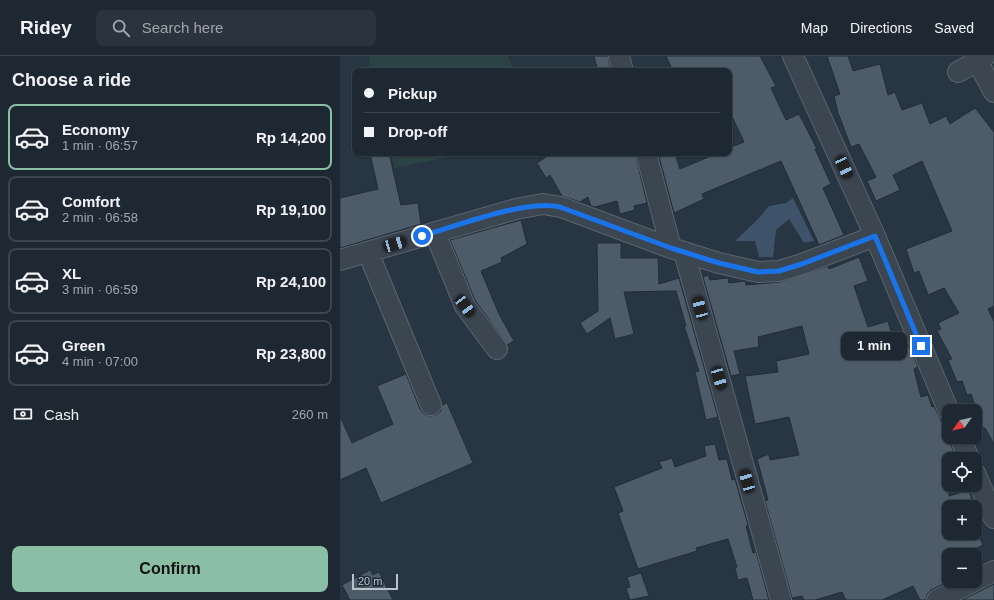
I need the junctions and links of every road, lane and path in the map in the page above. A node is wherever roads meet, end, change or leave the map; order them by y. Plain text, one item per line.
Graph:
1 (619, 56) edge
2 (794, 56) edge
3 (981, 59) edge
4 (622, 68) edge
5 (958, 72) dead end
6 (994, 92) edge
7 (647, 156) edge
8 (435, 232) junction
9 (875, 236) junction
10 (678, 250) junction
11 (368, 252) junction
12 (340, 260) edge
13 (497, 348) dead end
14 (946, 404) edge
15 (431, 405) dead end
16 (982, 490) edge
17 (994, 518) edge
18 (994, 571) edge
19 (781, 600) edge
20 (937, 600) edge

1 - 4 street
2 - 9 street
3 - 5 street
3 - 6 street
7 - 10 street
8 - 10 street
8 - 11 street
8 - 13 street
9 - 10 street
9 - 14 street
10 - 19 street
11 - 12 street
11 - 15 street
16 - 17 street
18 - 20 street

